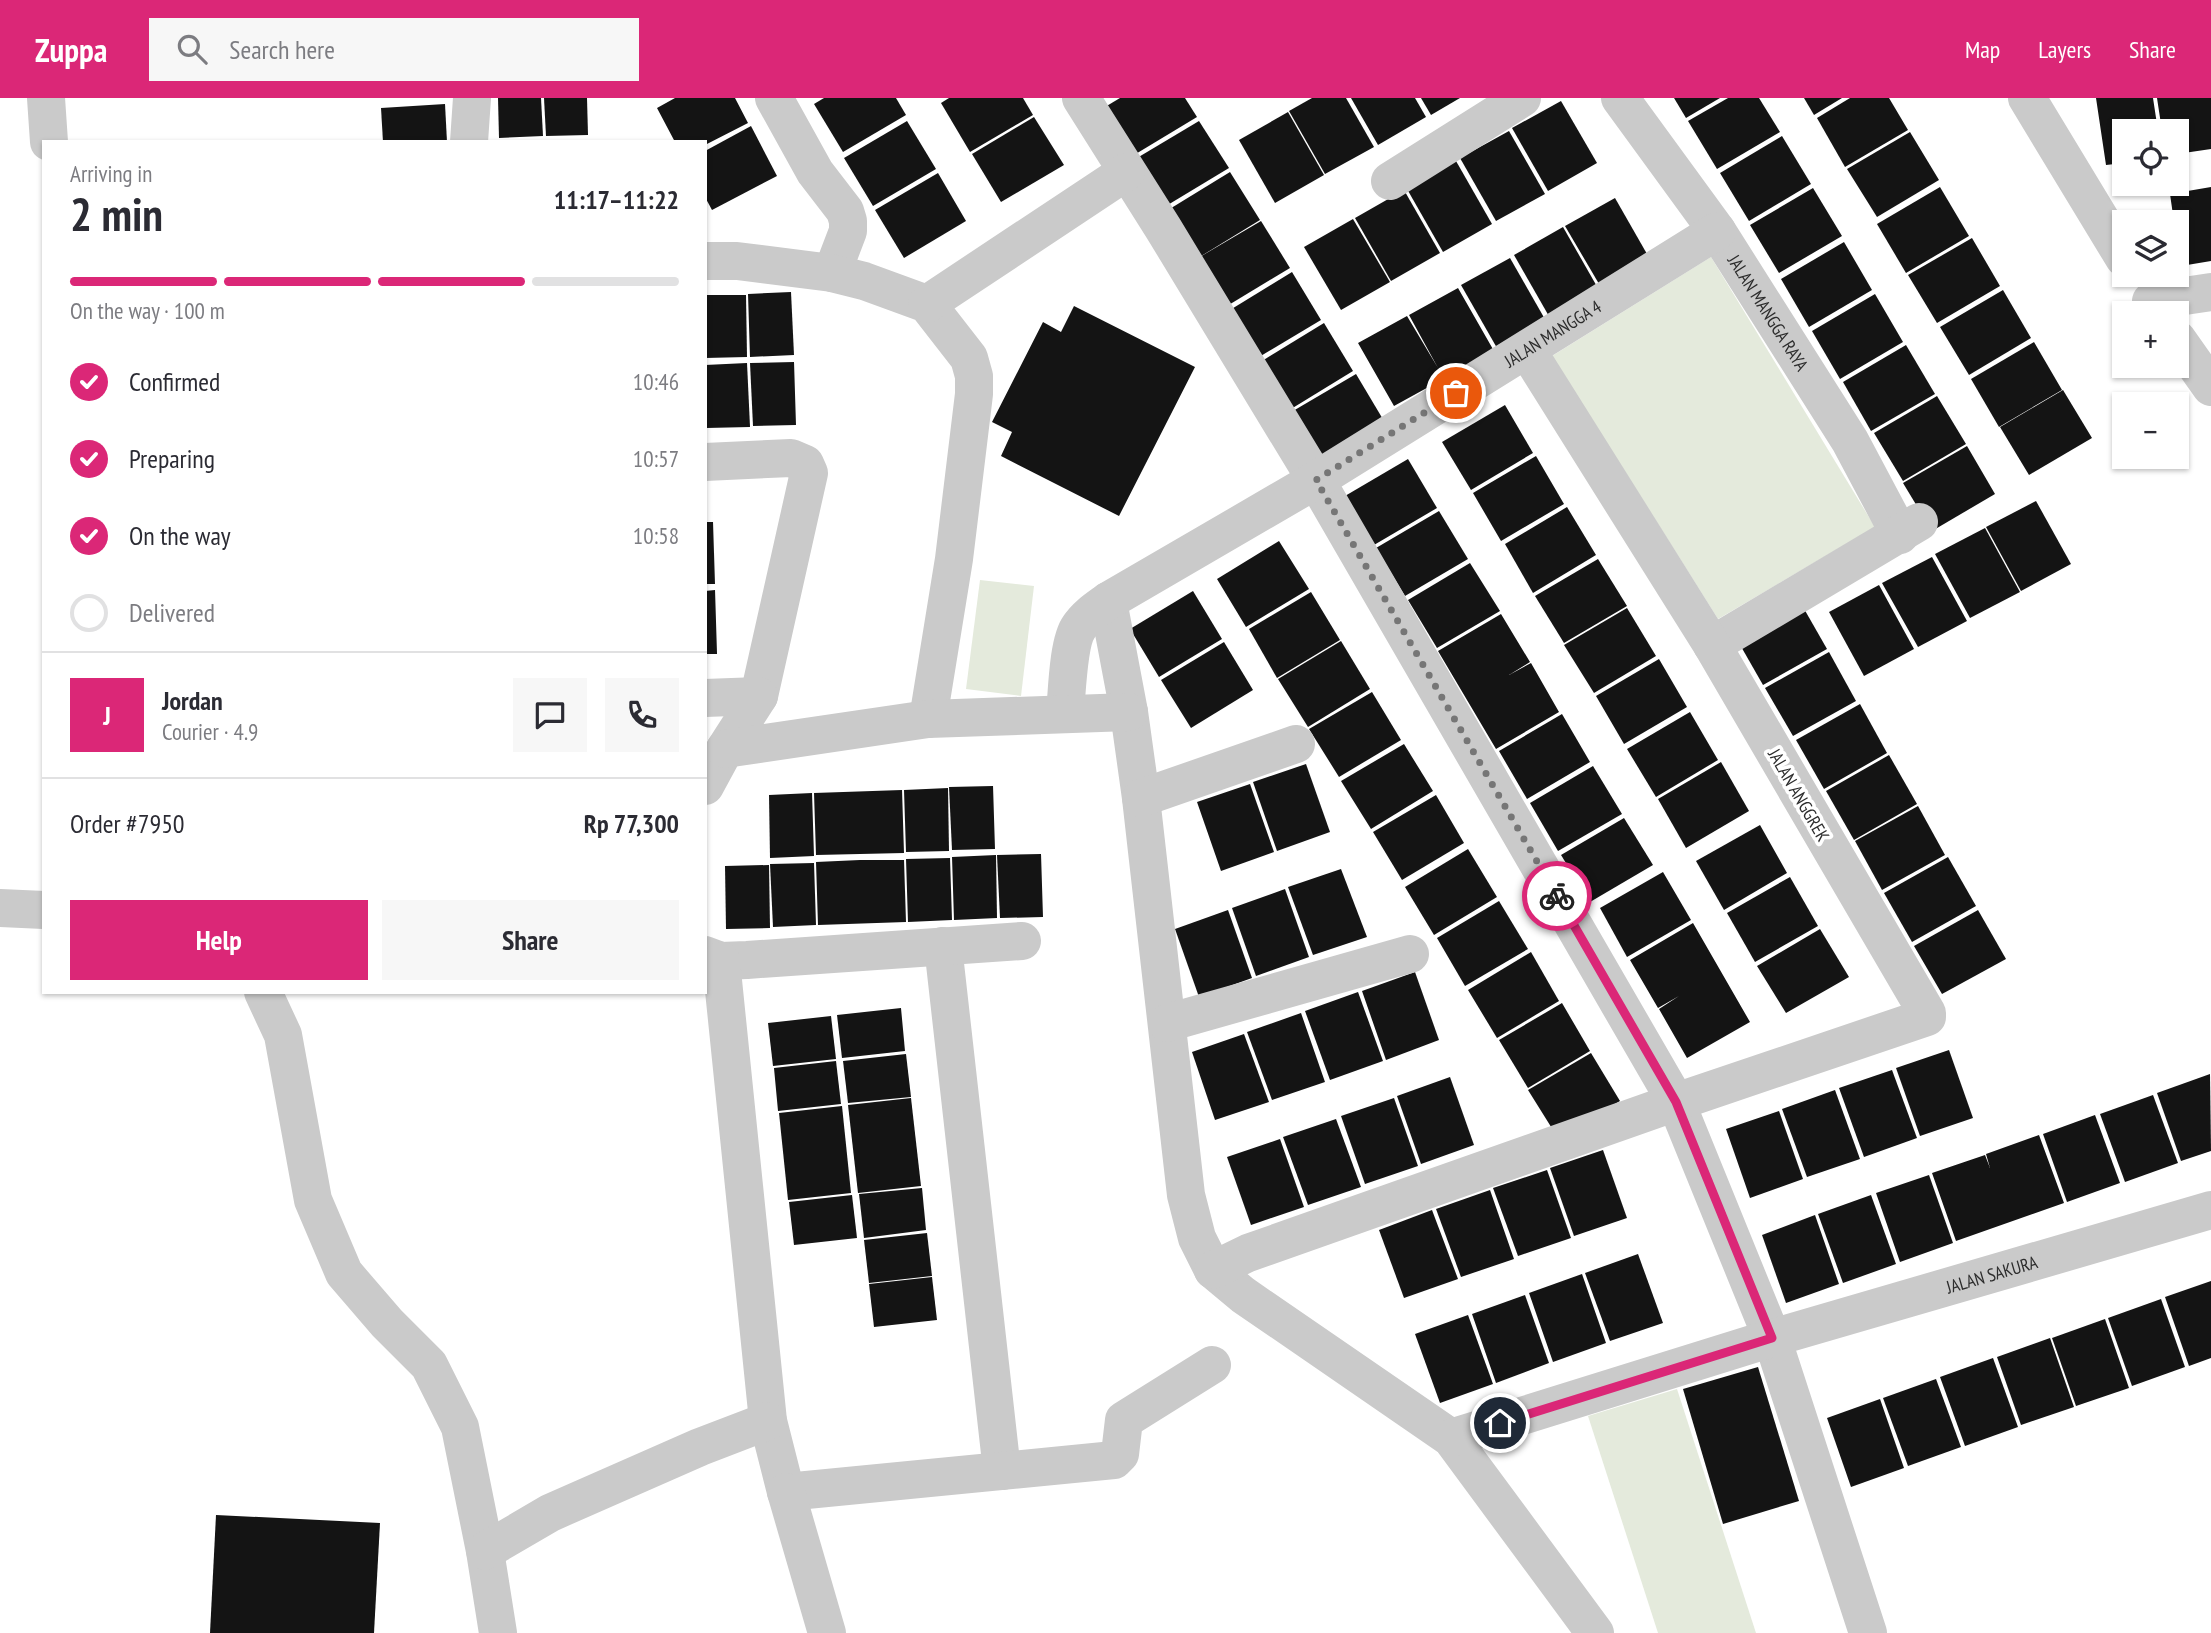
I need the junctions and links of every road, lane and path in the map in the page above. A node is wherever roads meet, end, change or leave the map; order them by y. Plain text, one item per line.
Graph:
1 (46, 98) edge
2 (472, 98) edge
3 (774, 98) edge
4 (1081, 98) edge
5 (1522, 98) edge
6 (1620, 98) edge
7 (2027, 98) edge
8 (50, 140) edge
9 (469, 140) edge
10 (1126, 172) junction
11 (1390, 181) dead end
12 (1717, 231) junction
13 (2112, 238) edge
14 (707, 261) edge
15 (832, 274) junction
16 (2211, 292) edge
17 (2148, 296) edge
18 (927, 304) junction
19 (1527, 350) junction
20 (2189, 355) edge
21 (2211, 387) edge
22 (707, 462) edge
23 (1316, 480) junction
24 (1108, 601) junction
25 (1712, 645) junction
26 (759, 696) junction
27 (707, 698) edge
28 (1129, 712) junction
29 (1065, 713) junction
30 (928, 719) junction
31 (1296, 744) dead end
32 (725, 749) junction
33 (707, 782) edge
34 (1141, 798) junction
35 (2, 903) edge
36 (42, 910) edge
37 (1022, 941) dead end
38 (943, 946) junction
39 (1410, 954) dead end
40 (713, 958) edge
41 (263, 994) edge
42 (1167, 1023) junction
43 (1676, 1102) junction
44 (2211, 1210) edge
45 (1213, 1270) junction
46 (1772, 1338) junction
47 (1212, 1365) dead end
48 (768, 1421) junction
49 (1451, 1438) junction
50 (1002, 1471) junction
51 (786, 1492) junction
52 (485, 1551) junction
53 (498, 1633) edge
54 (827, 1633) edge
55 (1595, 1633) edge
56 (1868, 1633) edge

1 - 8 street
2 - 9 street
3 - 15 street
4 - 10 street
5 - 11 street
6 - 12 street, JALAN MANGGA RAYA
7 - 13 street
10 - 18 street
10 - 23 street
12 - 19 street, JALAN MANGGA 4
12 - 25 street, JALAN MANGGA RAYA
14 - 15 street
15 - 18 street
16 - 17 street
18 - 30 street
19 - 23 street, JALAN MANGGA 4
19 - 25 street, JALAN ANGGREK
20 - 21 street
22 - 26 street
23 - 24 street, JALAN MANGGA 4
23 - 43 street
24 - 28 street
24 - 29 street, JALAN MANGGA 4
25 - 43 street, JALAN ANGGREK
26 - 27 street
26 - 32 street
28 - 29 street
28 - 34 street
29 - 30 street
30 - 32 street
31 - 34 street
32 - 33 street
34 - 42 street
35 - 36 street
37 - 38 street
38 - 40 street
38 - 50 street
39 - 42 street
40 - 48 street
41 - 52 street
42 - 45 street
43 - 45 street
43 - 46 street
44 - 46 street, JALAN SAKURA
45 - 49 street
46 - 49 street, JALAN SAKURA
46 - 56 street
47 - 50 street
48 - 51 street
48 - 52 street
49 - 55 street
50 - 51 street
51 - 54 street
52 - 53 street

